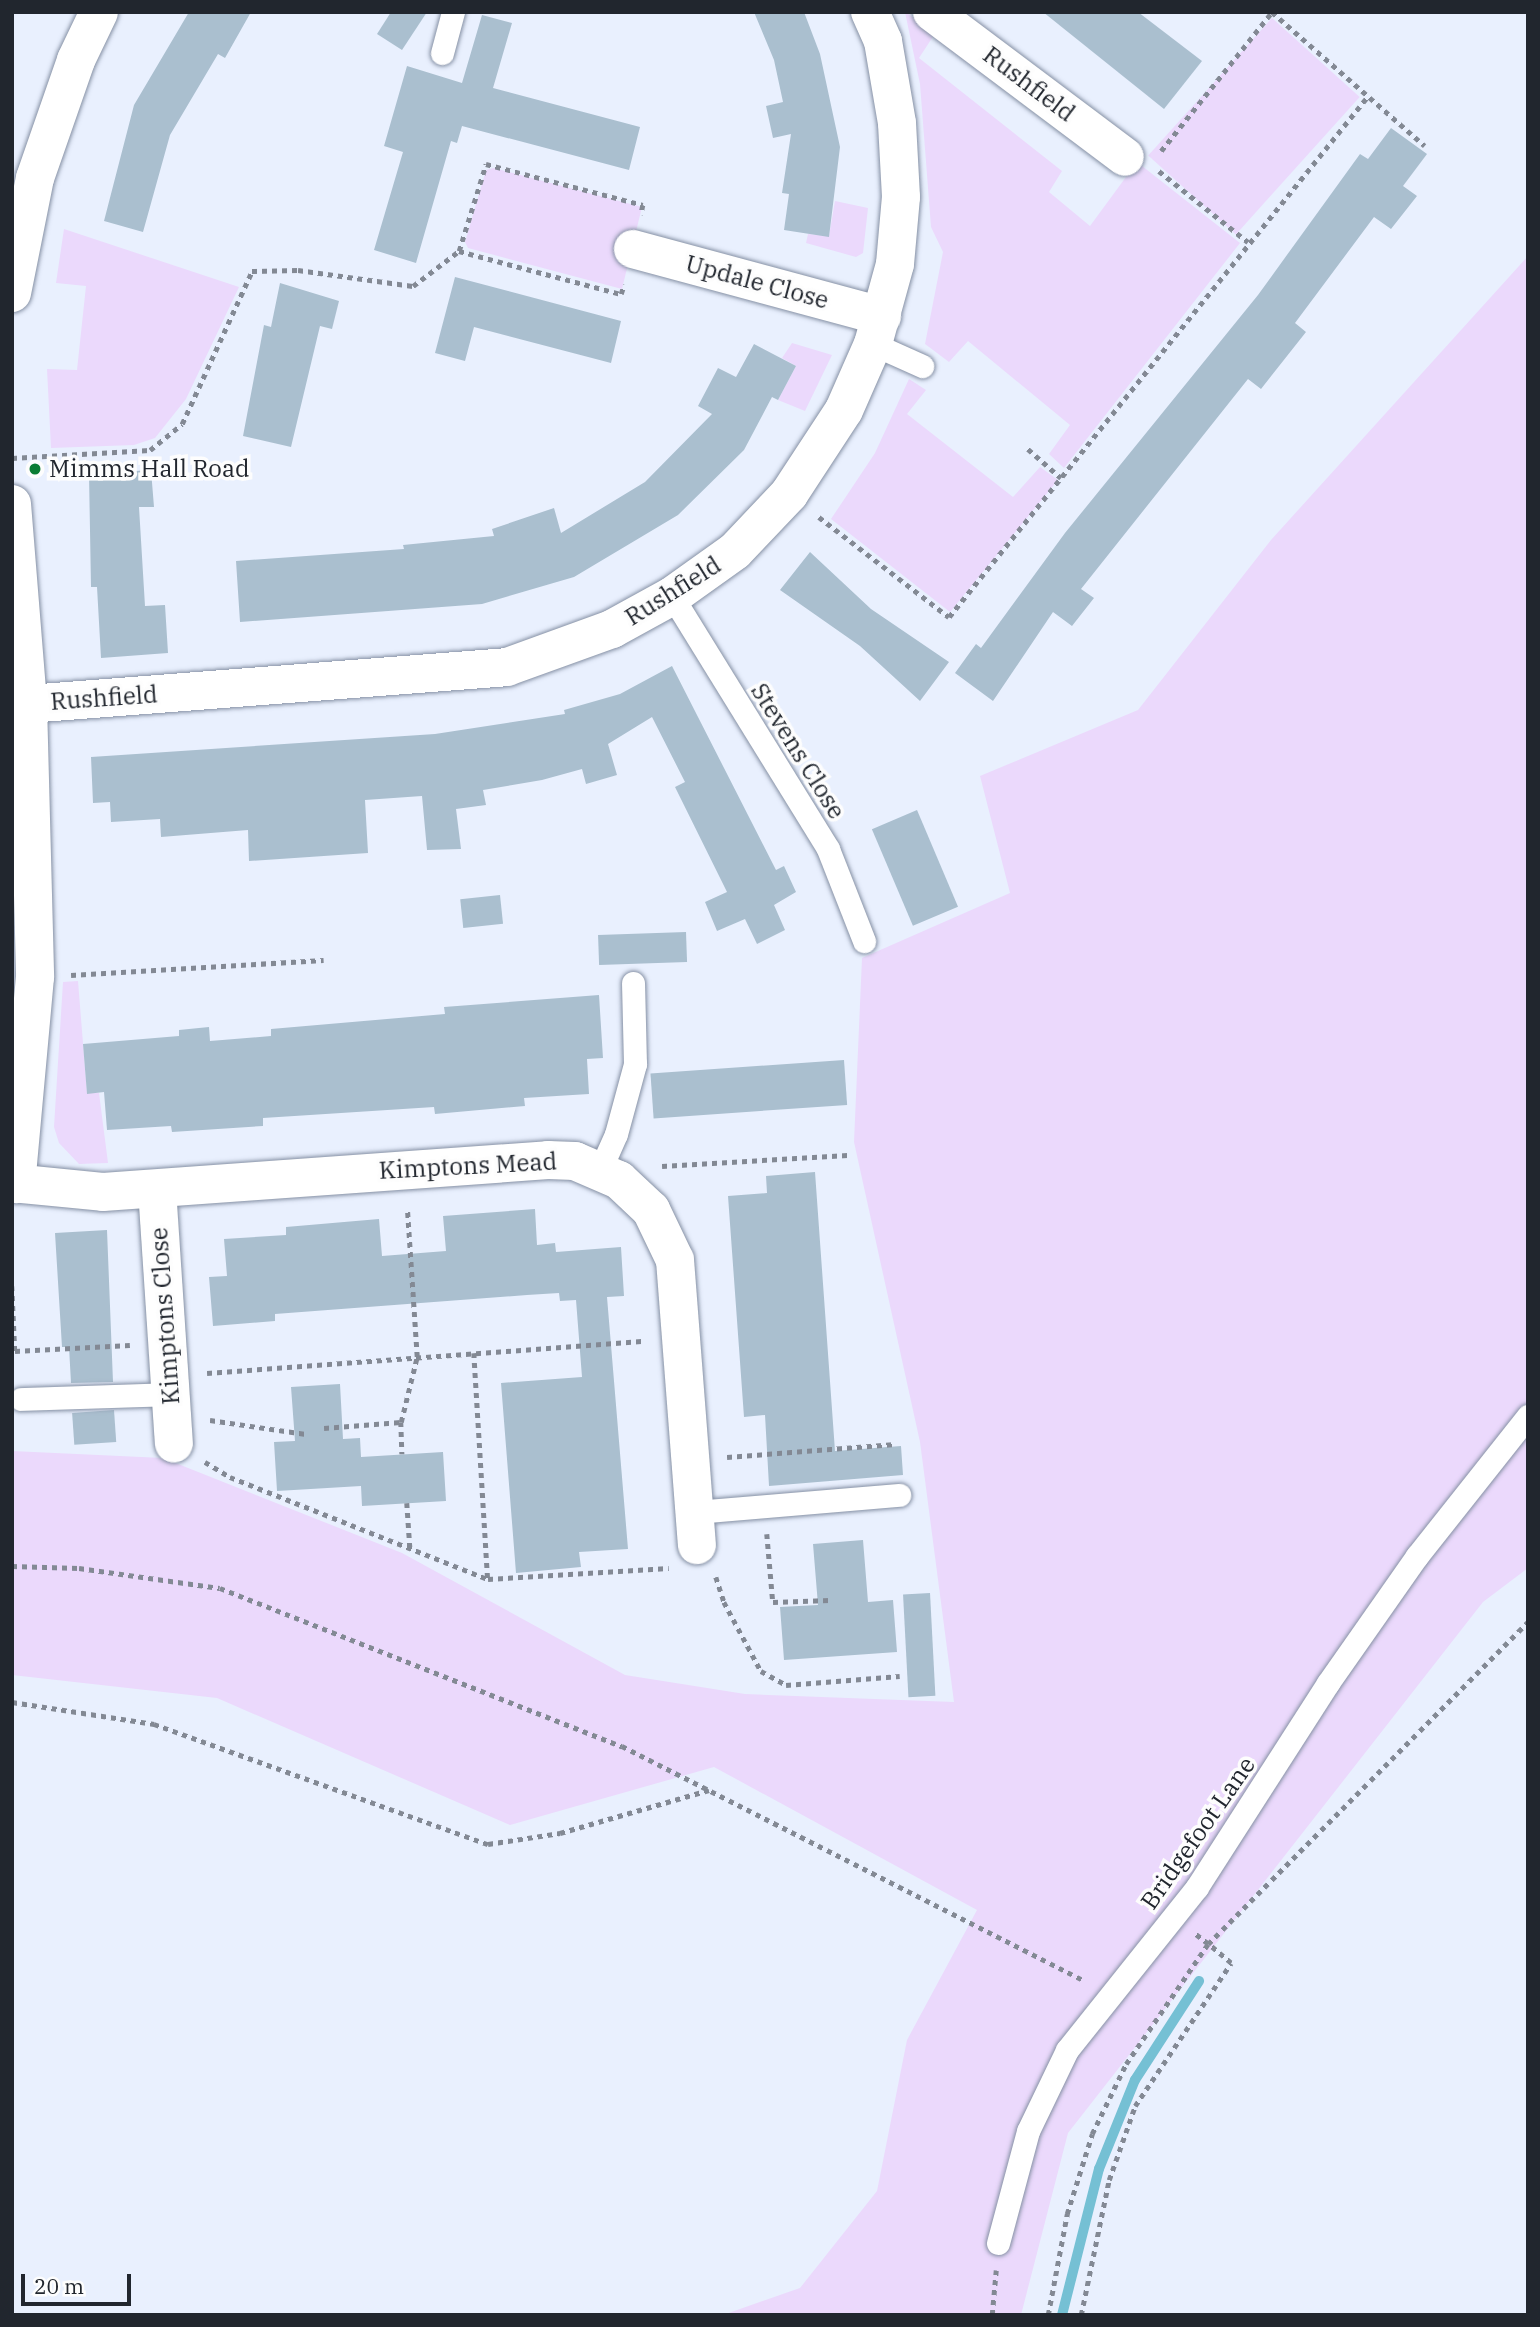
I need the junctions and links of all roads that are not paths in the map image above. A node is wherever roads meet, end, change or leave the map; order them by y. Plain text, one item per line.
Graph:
1 (99, 12) edge
2 (453, 12) edge
3 (870, 12) edge
4 (932, 12) edge
5 (442, 53) dead end
6 (1138, 160) road end
7 (634, 248) road end
8 (12, 293) edge
9 (877, 330) junction
10 (922, 366) dead end
11 (13, 516) edge
12 (672, 596) junction
13 (28, 704) junction
14 (864, 941) dead end
15 (633, 983) dead end
16 (600, 1170) junction
17 (14, 1184) edge
18 (157, 1188) junction
19 (170, 1394) joint
20 (21, 1399) dead end
21 (1528, 1416) edge
22 (899, 1494) dead end
23 (698, 1545) joint
24 (998, 2243) road end

1 - 8 street
2 - 5 lane
3 - 9 street, Rushfield
4 - 6 street, Rushfield
7 - 9 street, Updale Close
9 - 10 lane
9 - 12 street, Rushfield
11 - 13 street
12 - 13 street, Rushfield
12 - 14 lane, Stevens Close
13 - 17 street
15 - 16 lane
16 - 18 street, Kimptons Mead
16 - 23 street, Kimptons Mead
17 - 18 street, Kimptons Mead
18 - 19 street, Kimptons Close
19 - 20 lane
21 - 24 lane, Bridgefoot Lane
22 - 23 lane

